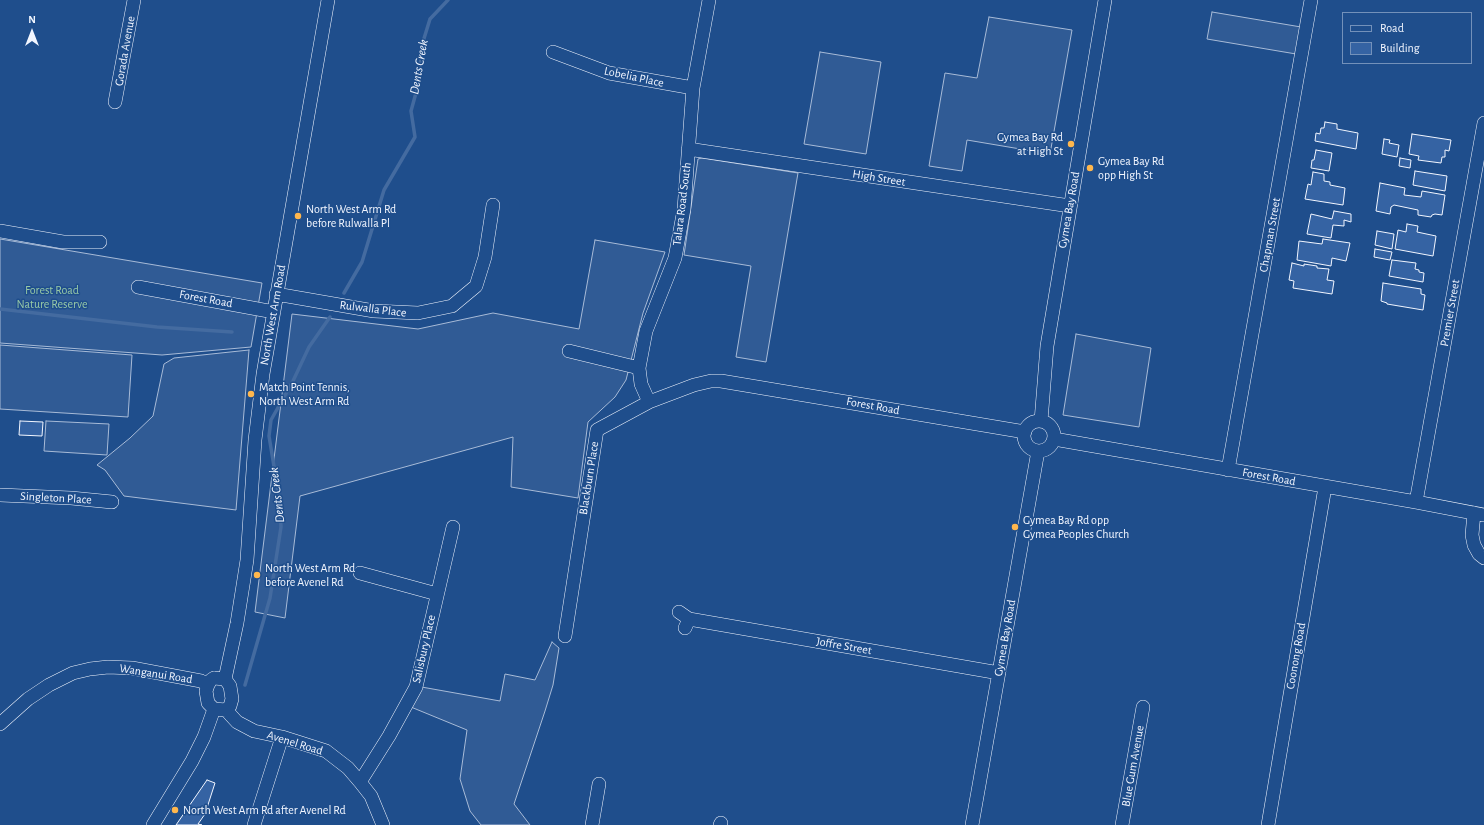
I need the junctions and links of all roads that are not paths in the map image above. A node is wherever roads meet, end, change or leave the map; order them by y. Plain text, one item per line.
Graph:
1 (134, 0) edge
2 (328, 0) edge
3 (709, 0) edge
4 (1105, 0) edge
5 (1312, 0) edge
6 (553, 52) dead end
7 (693, 88) junction
8 (115, 102) dead end
9 (1484, 124) edge
10 (688, 149) junction
11 (493, 206) dead end
12 (1070, 206) junction
13 (0, 231) edge
14 (100, 242) dead end
15 (138, 287) dead end
16 (276, 294) junction
17 (274, 312) junction
18 (569, 351) dead end
19 (639, 368) junction
20 (721, 380) joint
21 (649, 402) junction
22 (1041, 421) junction
23 (1025, 432) junction
24 (1054, 439) junction
25 (1038, 451) junction
26 (1228, 470) junction
27 (1325, 487) junction
28 (0, 495) edge
29 (112, 502) dead end
30 (1416, 502) junction
31 (1479, 514) edge
32 (453, 527) dead end
33 (1484, 558) edge
34 (360, 573) dead end
35 (437, 594) junction
36 (685, 620) dead end
37 (565, 636) dead end
38 (998, 673) junction
39 (225, 679) junction
40 (208, 685) junction
41 (1143, 707) dead end
42 (220, 709) junction
43 (0, 724) edge
44 (282, 737) junction
45 (360, 782) junction
46 (600, 784) dead end
47 (153, 825) edge
48 (254, 825) edge
49 (383, 825) edge
50 (592, 825) edge
51 (972, 825) edge
52 (1122, 825) edge
53 (1268, 825) edge

1 - 8 street, Gorada Avenue
2 - 16 street, North West Arm Road
3 - 7 street, Talara Road South
4 - 12 street, Gymea Bay Road
5 - 26 street, Chapman Street
6 - 7 street, Lobelia Place
7 - 10 street, Talara Road South
9 - 30 street, Premier Street
10 - 12 street, High Street
10 - 19 street, Talara Road South
11 - 16 street, Rulwalla Place
12 - 22 street, Gymea Bay Road
13 - 14 street
15 - 17 street, Forest Road
16 - 17 street, North West Arm Road
17 - 39 street, North West Arm Road
18 - 19 street
19 - 21 street, Talara Road South
20 - 21 street, Blackburn Place
20 - 23 street, Forest Road
21 - 37 street, Blackburn Place
22 - 23 street
22 - 24 street
23 - 25 street
24 - 25 street
24 - 26 street, Forest Road
25 - 38 street, Gymea Bay Road
26 - 27 street, Forest Road
27 - 30 street, Forest Road
27 - 53 street, Coonong Road
28 - 29 street, Singleton Place
30 - 31 street, Forest Road
31 - 33 street
32 - 35 street, Salisbury Place
34 - 35 street
35 - 45 street, Salisbury Place
36 - 38 street, Joffre Street
38 - 51 street, Gymea Bay Road
39 - 40 street
39 - 42 street
40 - 42 street
40 - 43 street, Wanganui Road
41 - 52 street, Blue Gum Avenue
42 - 44 street, Avenel Road
42 - 47 street
44 - 45 street, Avenel Road
44 - 48 street
45 - 49 street, Avenel Road
46 - 50 street

